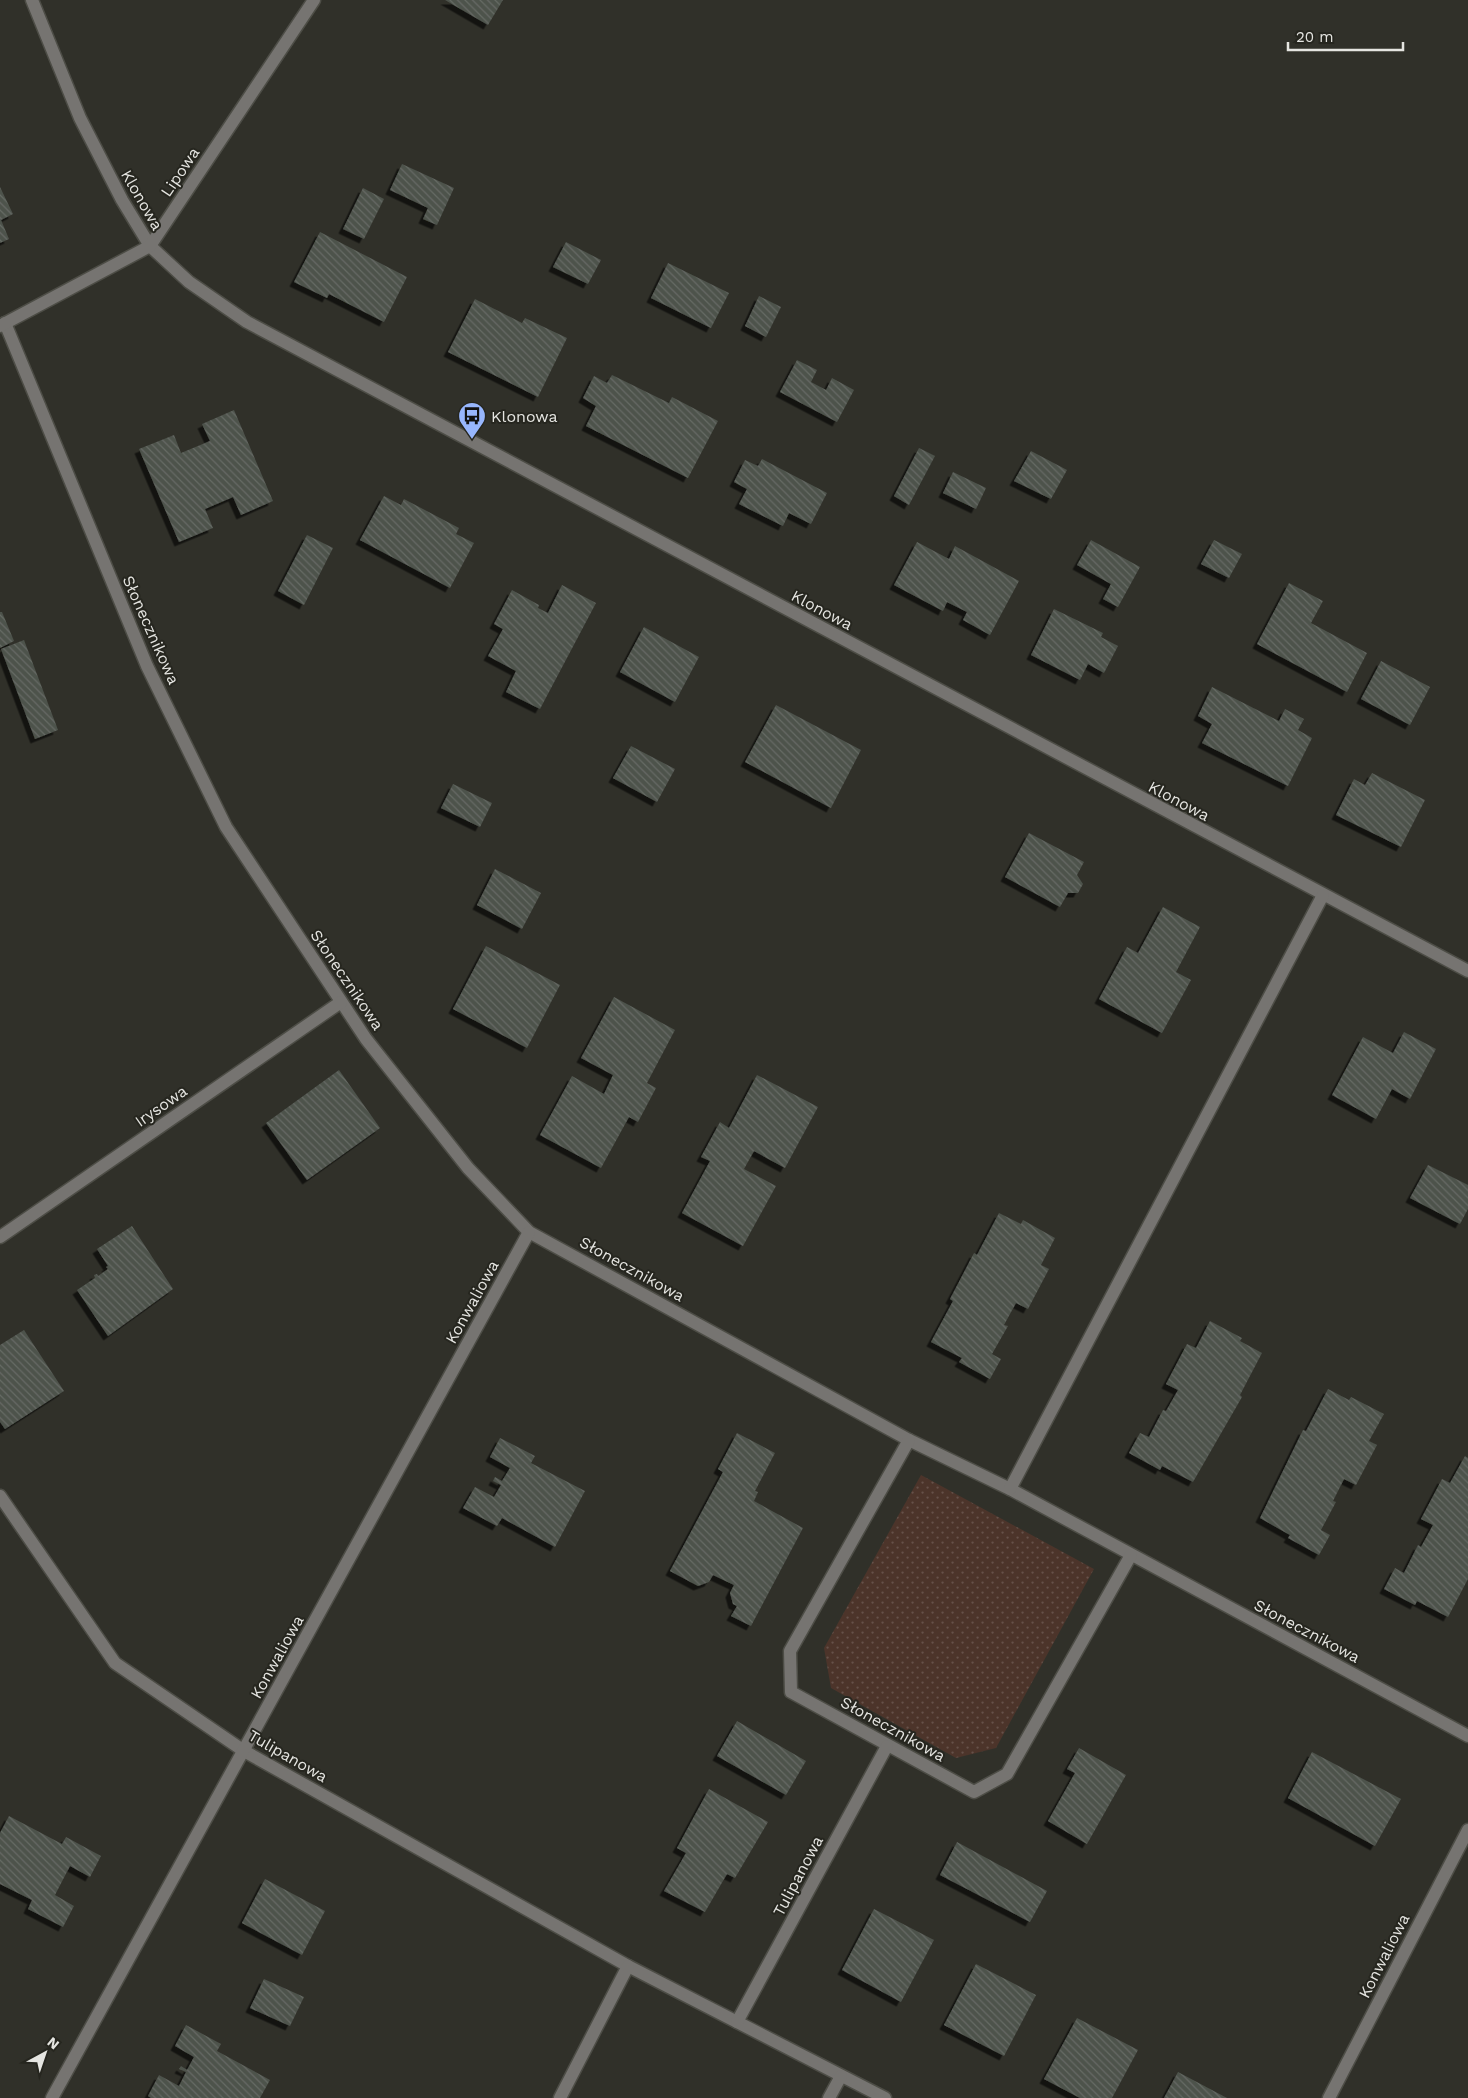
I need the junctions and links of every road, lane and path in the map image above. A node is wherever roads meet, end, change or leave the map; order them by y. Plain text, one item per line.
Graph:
1 (32, 0) edge
2 (314, 0) edge
3 (150, 246) junction
4 (3, 325) edge
5 (1323, 896) junction
6 (1468, 972) edge
7 (341, 1002) junction
8 (530, 1232) junction
9 (0, 1237) edge
10 (909, 1440) junction
11 (1010, 1490) junction
12 (0, 1496) edge
13 (1131, 1555) junction
14 (1468, 1736) edge
15 (887, 1746) junction
16 (244, 1751) junction
17 (1468, 1830) edge
18 (628, 1966) junction
19 (738, 2022) junction
20 (841, 2076) junction
21 (52, 2098) edge
22 (560, 2098) edge
23 (829, 2098) edge
24 (884, 2098) edge
25 (1329, 2098) edge

1 - 3 street, Klonowa
2 - 3 street, Lipowa
3 - 4 street, Lipowa
3 - 5 street, Klonowa
4 - 7 street, Słonecznikowa
5 - 6 street, Klonowa
5 - 11 street
7 - 8 street, Słonecznikowa
7 - 9 street, Irysowa
8 - 10 street, Słonecznikowa
8 - 16 street, Konwaliowa
10 - 11 street, Słonecznikowa
10 - 15 street, Słonecznikowa
11 - 13 street, Słonecznikowa
12 - 16 street, Tulipanowa
13 - 14 street, Słonecznikowa
13 - 15 street, Słonecznikowa
15 - 19 street, Tulipanowa
16 - 18 street, Tulipanowa
16 - 21 street, Konwaliowa
17 - 25 street, Konwaliowa
18 - 19 street, Tulipanowa
18 - 22 street
19 - 20 street, Tulipanowa
20 - 23 street
20 - 24 street, Tulipanowa

